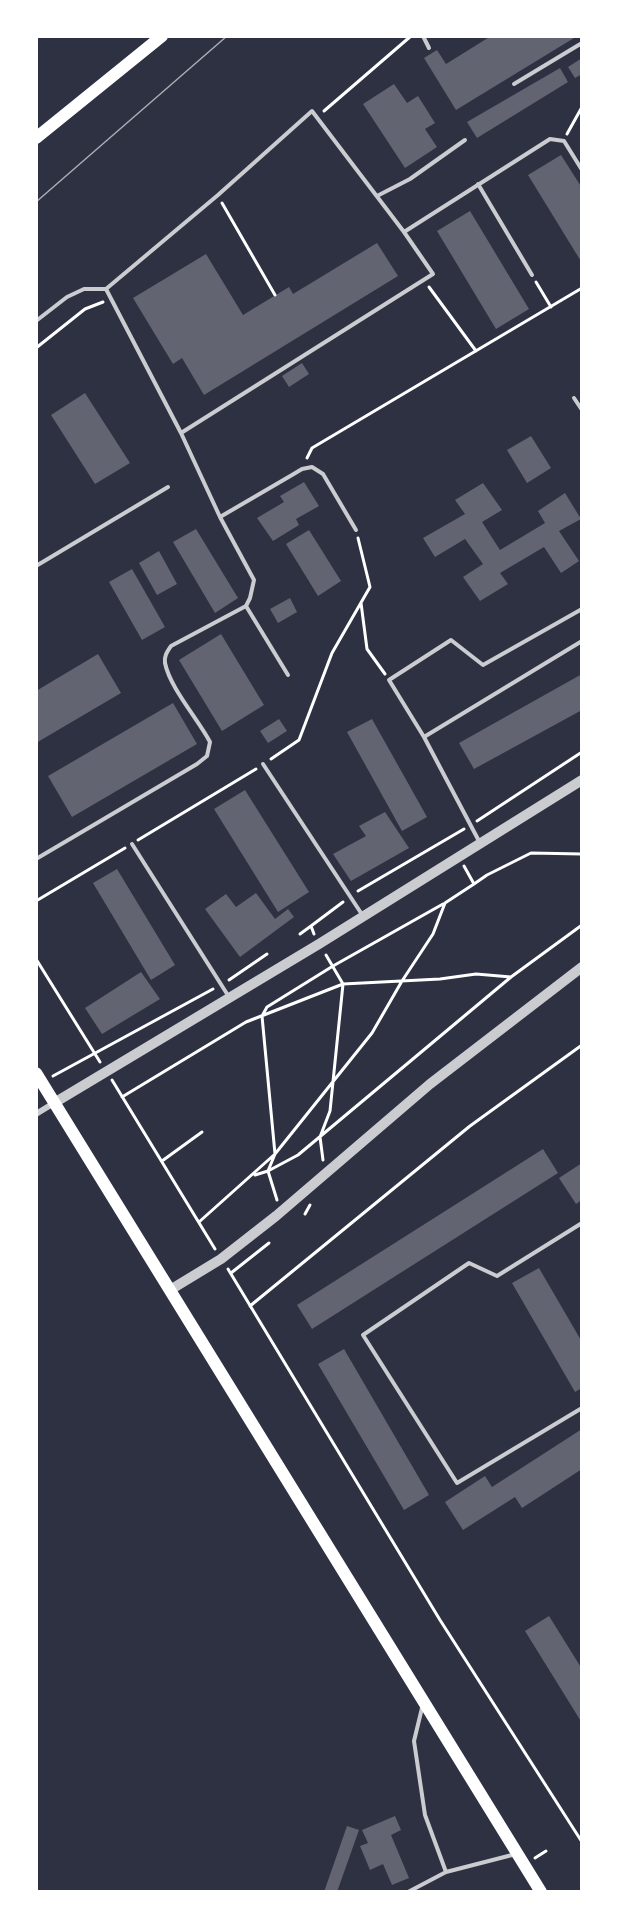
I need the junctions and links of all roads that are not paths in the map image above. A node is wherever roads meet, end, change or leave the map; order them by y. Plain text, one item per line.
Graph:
1 (162, 36) edge
2 (423, 36) edge
3 (582, 43) edge
4 (429, 48) dead end
5 (514, 84) dead end
6 (36, 138) edge
7 (465, 140) dead end
8 (582, 170) edge
9 (478, 184) junction
10 (377, 196) junction
11 (404, 232) junction
12 (532, 274) road end
13 (106, 289) junction
14 (36, 321) edge
15 (574, 398) dead end
16 (582, 410) edge
17 (181, 433) junction
18 (168, 487) dead end
19 (220, 517) junction
20 (356, 530) road end
21 (36, 566) edge
22 (246, 606) junction
23 (582, 609) edge
24 (582, 641) edge
25 (288, 675) dead end
26 (424, 737) junction
27 (263, 764) road end
28 (582, 780) edge
29 (132, 844) road end
30 (481, 844) junction
31 (36, 859) edge
32 (364, 916) junction
33 (582, 968) edge
34 (230, 998) junction
35 (39, 1078) edge
36 (54, 1103) junction
37 (36, 1114) edge
38 (582, 1223) edge
39 (170, 1290) junction
40 (582, 1408) edge
41 (424, 1700) junction
42 (517, 1854) junction
43 (446, 1872) junction
44 (408, 1892) edge
45 (541, 1892) edge

1 - 6 main road
2 - 4 lane
3 - 5 lane
7 - 10 lane
8 - 9 lane
9 - 11 lane
9 - 12 lane
10 - 11 lane
10 - 13 lane
11 - 17 lane
13 - 14 lane
13 - 17 lane
15 - 16 lane
17 - 19 lane
18 - 21 lane
19 - 20 lane
19 - 22 lane
22 - 25 lane
22 - 31 lane
23 - 26 lane
24 - 26 lane
26 - 30 lane
27 - 32 lane
28 - 30 street
29 - 34 lane
30 - 32 street
32 - 34 street
33 - 39 street
34 - 36 street
35 - 36 main road
36 - 37 street
36 - 39 main road
38 - 40 lane
39 - 41 main road
41 - 42 main road
41 - 43 lane
42 - 43 lane
42 - 45 main road
43 - 44 lane

